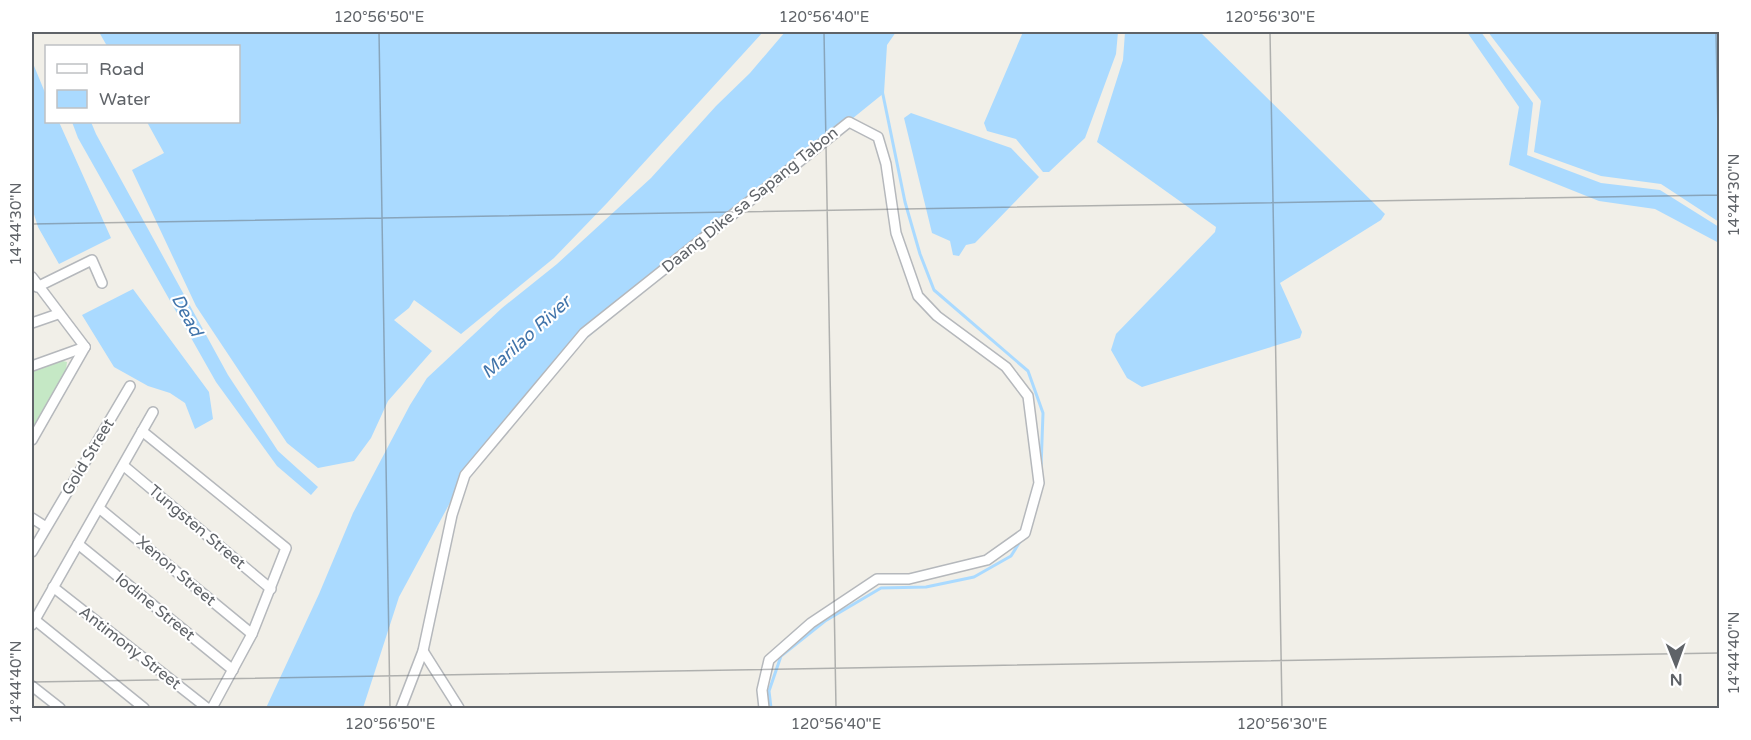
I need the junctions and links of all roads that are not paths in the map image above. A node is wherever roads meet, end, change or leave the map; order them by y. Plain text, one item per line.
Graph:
1 (32, 277) edge
2 (102, 283) dead end
3 (37, 286) junction
4 (58, 314) junction
5 (32, 323) edge
6 (85, 347) junction
7 (32, 366) edge
8 (130, 386) dead end
9 (153, 412) dead end
10 (142, 431) junction
11 (32, 440) edge
12 (124, 466) junction
13 (99, 508) junction
14 (32, 518) edge
15 (46, 527) junction
16 (78, 544) junction
17 (32, 552) edge
18 (53, 586) junction
19 (271, 589) junction
20 (33, 623) edge
21 (252, 634) junction
22 (423, 651) junction
23 (233, 670) junction
24 (32, 686) edge
25 (60, 708) edge
26 (144, 708) edge
27 (207, 708) edge
28 (212, 708) edge
29 (401, 708) edge
30 (459, 708) edge
31 (764, 708) edge

1 - 3 street
2 - 3 street
3 - 4 street
4 - 5 street
4 - 6 street
6 - 7 street
6 - 11 street
8 - 15 street, Gold Street
9 - 10 street
10 - 12 street
10 - 19 street
12 - 13 street
12 - 19 street, Tungsten Street
13 - 16 street
13 - 21 street, Xenon Street
14 - 15 street
15 - 17 street, Gold Street
16 - 18 street
16 - 23 street, Iodine Street
18 - 20 street
18 - 27 street, Antimony Street
19 - 21 street
20 - 26 street
21 - 23 street
22 - 29 street
22 - 30 street
22 - 31 street, Daang Dike sa Sapang Tabon
23 - 28 street
24 - 25 street

